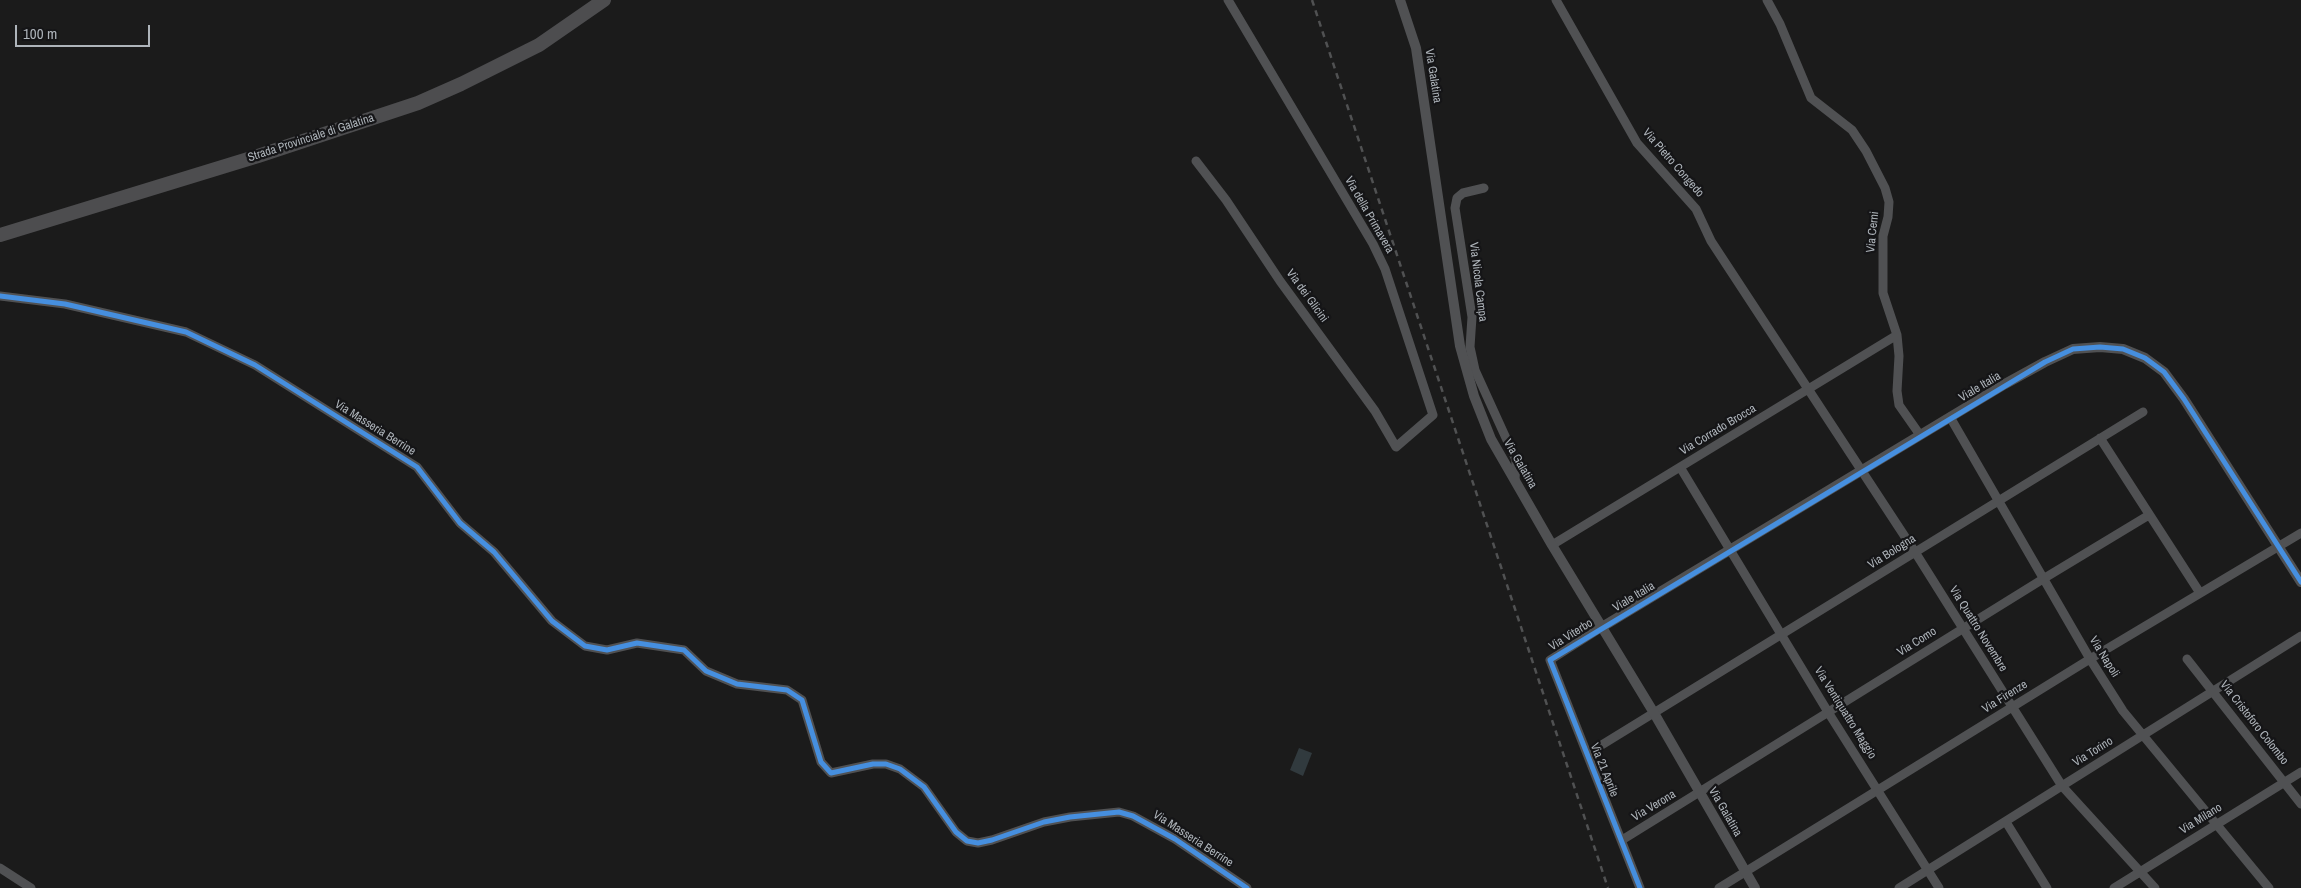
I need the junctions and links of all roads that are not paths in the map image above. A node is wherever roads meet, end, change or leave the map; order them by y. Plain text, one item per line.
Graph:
1 (604, 0) edge
2 (1228, 0) edge
3 (1400, 0) edge
4 (1556, 0) edge
5 (1767, 0) edge
6 (1196, 160) dead end
7 (1484, 188) dead end
8 (0, 235) edge
9 (0, 296) edge
10 (1897, 335) junction
11 (1808, 389) junction
12 (2142, 412) dead end
13 (1950, 417) junction
14 (1920, 435) junction
15 (2100, 438) junction
16 (1396, 447) joint
17 (1680, 467) junction
18 (1862, 470) junction
19 (1515, 480) junction
20 (1998, 501) junction
21 (2149, 515) junction
22 (2301, 533) edge
23 (1552, 545) junction
24 (2278, 545) junction
25 (1730, 550) junction
26 (1916, 552) junction
27 (2043, 579) junction
28 (2301, 582) edge
29 (2200, 592) junction
30 (1602, 627) junction
31 (1962, 629) junction
32 (1782, 634) junction
33 (2301, 636) edge
34 (2187, 659) dead end
35 (1550, 660) joint
36 (2090, 660) junction
37 (2213, 691) junction
38 (2012, 707) junction
39 (1828, 712) junction
40 (1654, 713) junction
41 (2143, 736) junction
42 (1587, 754) junction
43 (2301, 772) edge
44 (2285, 782) junction
45 (2062, 786) junction
46 (1878, 790) junction
47 (1699, 792) junction
48 (2301, 804) edge
49 (2006, 822) junction
50 (2217, 824) junction
51 (1622, 840) junction
52 (0, 868) edge
53 (1928, 870) junction
54 (1746, 872) junction
55 (2140, 872) junction
56 (30, 888) edge
57 (1247, 888) edge
58 (1640, 888) edge
59 (1719, 888) edge
60 (1755, 888) edge
61 (1899, 888) edge
62 (1940, 888) edge
63 (2047, 888) edge
64 (2114, 888) edge
65 (2155, 888) edge
66 (2269, 888) edge

1 - 8 main road, Strada Provinciale di Galatina
2 - 16 street, Via della Primavera
3 - 19 street, Via Galatina
4 - 11 street, Via Pietro Congedo
5 - 10 street, Via Cerni
6 - 16 street, Via dei Glicini
7 - 19 street, Via Nicola Campa
9 - 57 street, Via Masseria Berrine
10 - 11 street, Via Corrado Brocca
10 - 14 street, Via Cerni
11 - 17 street, Via Corrado Brocca
11 - 18 street, Via Pietro Congedo
12 - 15 street, Via Bologna
13 - 14 street, Viale Italia
13 - 20 street, Via Napoli
13 - 24 street, Viale Italia
14 - 18 street, Viale Italia
15 - 20 street, Via Bologna
15 - 21 street
17 - 23 street, Via Corrado Brocca
17 - 25 street, Via Ventiquattro Maggio
18 - 25 street, Viale Italia
18 - 26 street, Via Quattro Novembre
19 - 23 street, Via Galatina
20 - 26 street, Via Bologna
20 - 27 street, Via Napoli
21 - 27 street, Via Como
21 - 29 street
22 - 24 street, Via Firenze
23 - 30 street, Via Galatina
24 - 28 street, Viale Italia
24 - 29 street, Via Firenze
25 - 30 street, Viale Italia
25 - 32 street, Via Ventiquattro Maggio
26 - 31 street, Via Quattro Novembre
26 - 32 street, Via Bologna
27 - 31 street, Via Como
27 - 36 street, Via Napoli
29 - 36 street, Via Firenze
30 - 35 street, Via Viterbo
30 - 40 street, Via Galatina
31 - 38 street, Via Quattro Novembre
31 - 39 street, Via Como
32 - 39 street, Via Ventiquattro Maggio
32 - 40 street, Via Bologna
33 - 37 street, Via Torino
34 - 37 street, Via Cristoforo Colombo
35 - 42 street, Via 21 Aprile
36 - 38 street, Via Firenze
36 - 41 street, Via Napoli
37 - 41 street, Via Torino
37 - 44 street, Via Cristoforo Colombo
38 - 45 street, Via Quattro Novembre
38 - 46 street, Via Firenze
39 - 46 street, Via Ventiquattro Maggio
39 - 47 street, Via Como
40 - 42 street, Via Bologna
40 - 47 street, Via Galatina
41 - 45 street, Via Torino
41 - 50 street, Via Napoli
42 - 51 street, Via 21 Aprile
43 - 44 street, Via Milano
44 - 48 street, Via Cristoforo Colombo
44 - 50 street, Via Milano
45 - 49 street, Via Torino
45 - 55 street, Via Quattro Novembre
46 - 53 street, Via Ventiquattro Maggio
46 - 54 street, Via Firenze
47 - 51 street, Via Verona
47 - 54 street, Via Galatina
49 - 53 street, Via Torino
49 - 63 street
50 - 55 street, Via Milano
50 - 66 street, Via Napoli
51 - 58 street, Via 21 Aprile
52 - 56 street
53 - 61 street, Via Torino
53 - 62 street, Via Ventiquattro Maggio
54 - 59 street, Via Firenze
54 - 60 street, Via Galatina
55 - 64 street, Via Milano
55 - 65 street, Via Quattro Novembre

